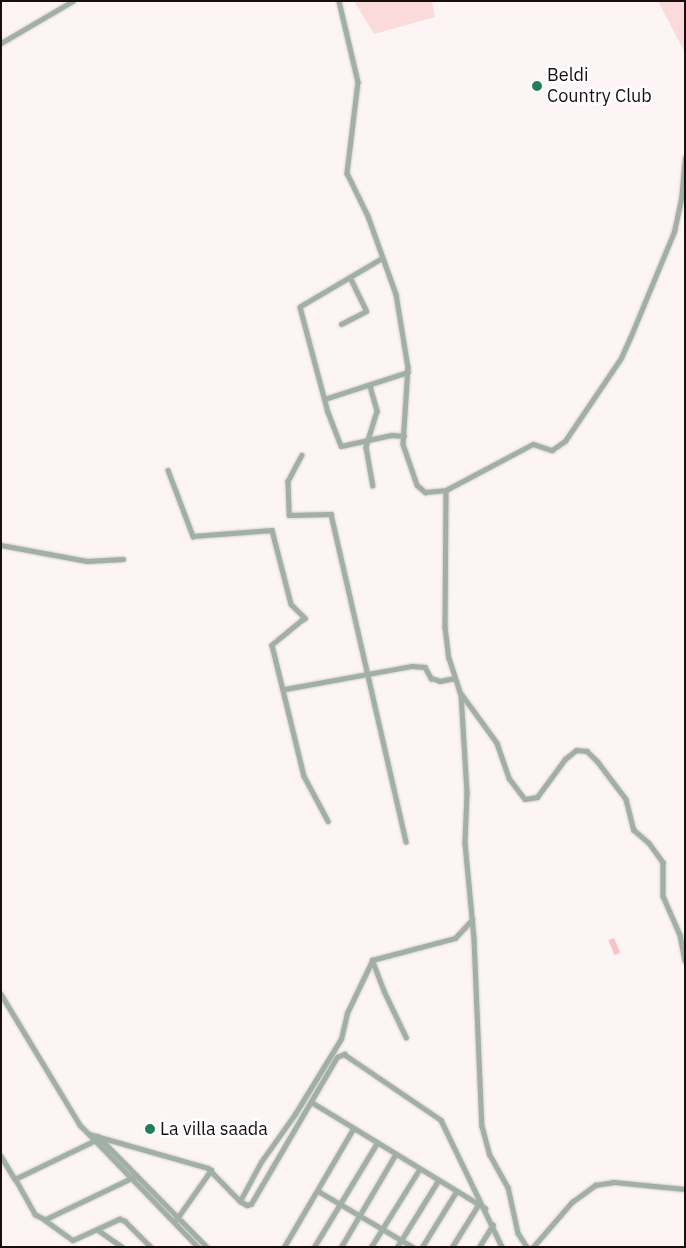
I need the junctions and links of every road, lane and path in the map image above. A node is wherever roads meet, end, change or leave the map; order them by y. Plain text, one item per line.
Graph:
1 (72, 1) edge
2 (340, 1) edge
3 (1, 44) edge
4 (685, 158) edge
5 (383, 258) junction
6 (350, 278) junction
7 (341, 324) dead end
8 (408, 372) junction
9 (370, 386) junction
10 (325, 399) junction
11 (404, 436) junction
12 (366, 441) junction
13 (302, 455) dead end
14 (168, 470) dead end
15 (373, 485) dead end
16 (446, 490) junction
17 (1, 545) edge
18 (123, 559) dead end
19 (368, 674) junction
20 (455, 678) junction
21 (285, 690) junction
22 (460, 692) junction
23 (328, 821) dead end
24 (406, 842) dead end
25 (473, 919) junction
26 (685, 961) edge
27 (371, 963) junction
28 (1, 994) edge
29 (406, 1038) dead end
30 (313, 1102) junction
31 (353, 1129) junction
32 (98, 1138) junction
33 (377, 1143) junction
34 (396, 1155) junction
35 (1, 1156) edge
36 (211, 1170) junction
37 (419, 1170) junction
38 (137, 1176) junction
39 (15, 1179) junction
40 (131, 1179) junction
41 (438, 1181) junction
42 (685, 1189) edge
43 (318, 1191) junction
44 (456, 1192) junction
45 (240, 1200) junction
46 (340, 1204) junction
47 (478, 1205) junction
48 (485, 1208) junction
49 (358, 1215) junction
50 (178, 1218) junction
51 (45, 1220) junction
52 (174, 1224) junction
53 (493, 1225) junction
54 (382, 1228) junction
55 (98, 1230) junction
56 (401, 1240) junction
57 (285, 1246) edge
58 (122, 1247) edge
59 (150, 1247) edge
60 (198, 1247) edge
61 (207, 1247) edge
62 (314, 1247) edge
63 (340, 1247) edge
64 (371, 1247) edge
65 (397, 1247) edge
66 (413, 1247) edge
67 (422, 1247) edge
68 (452, 1247) edge
69 (479, 1247) edge
70 (502, 1247) edge
71 (527, 1247) edge
72 (533, 1247) edge

1 - 3 street
2 - 5 street
4 - 16 street
5 - 6 street
5 - 8 street
6 - 7 street
6 - 10 street
8 - 9 street
8 - 11 street
9 - 10 street
9 - 12 street
10 - 12 street
11 - 12 street
11 - 16 street
12 - 15 street
13 - 19 street
14 - 21 street
16 - 20 street
17 - 18 street
19 - 20 street
19 - 21 street
19 - 24 street
20 - 22 street
21 - 23 street
22 - 25 street
22 - 26 street
25 - 27 street
25 - 71 street
27 - 29 street
27 - 45 street
28 - 32 street
30 - 31 street
30 - 45 street
30 - 48 street
31 - 33 street
31 - 43 street
32 - 36 street
32 - 38 street
32 - 39 street
32 - 40 street
33 - 34 street
33 - 46 street
34 - 37 street
34 - 49 street
35 - 39 street
36 - 45 street
36 - 50 street
37 - 41 street
37 - 54 street
38 - 40 street
38 - 50 street
39 - 51 street
40 - 51 street
40 - 52 street
41 - 44 street
41 - 56 street
42 - 72 street
43 - 46 street
43 - 57 street
44 - 47 street
44 - 67 street
46 - 49 street
46 - 62 street
47 - 48 street
47 - 68 street
48 - 53 street
49 - 54 street
49 - 63 street
50 - 52 street
50 - 61 street
51 - 55 street
52 - 60 street
53 - 69 street
53 - 70 street
54 - 56 street
54 - 64 street
55 - 58 street
55 - 59 street
56 - 65 street
56 - 66 street

